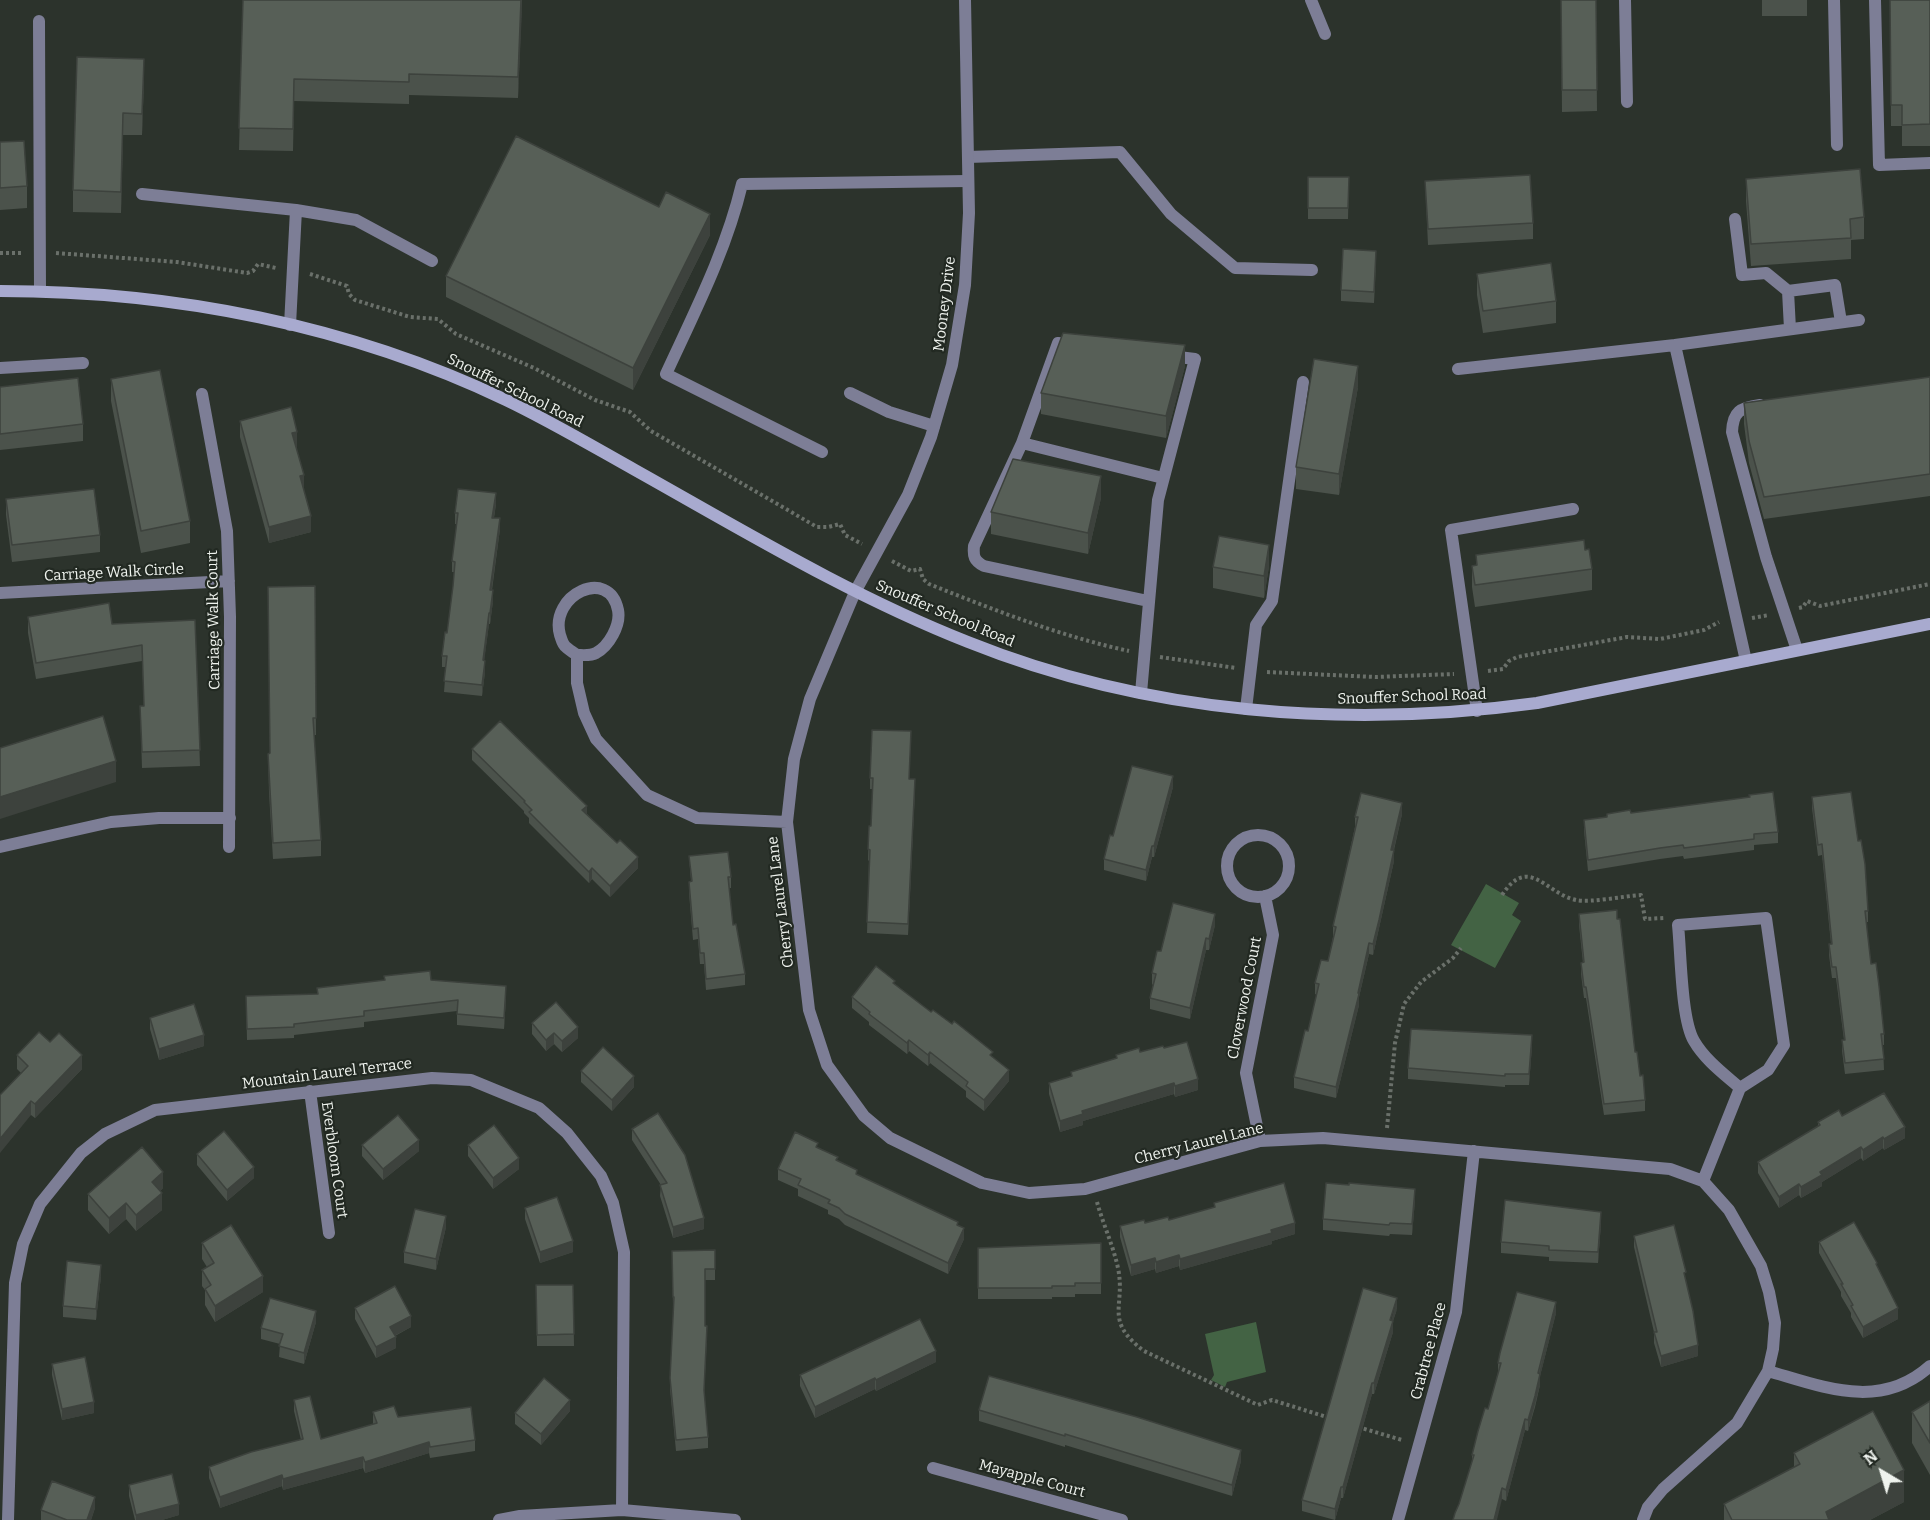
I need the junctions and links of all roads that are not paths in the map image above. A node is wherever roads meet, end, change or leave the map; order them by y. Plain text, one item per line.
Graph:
1 (965, 0) edge
2 (1311, 0) edge
3 (1625, 0) edge
4 (1834, 0) edge
5 (1875, 0) edge
6 (39, 21) dead end
7 (1325, 34) dead end
8 (1627, 102) dead end
9 (1837, 145) dead end
10 (968, 157) junction
11 (1930, 163) edge
12 (968, 181) junction
13 (142, 194) dead end
14 (296, 210) junction
15 (1735, 219) dead end
16 (432, 261) dead end
17 (1312, 270) dead end
18 (0, 291) edge
19 (40, 291) junction
20 (1788, 291) junction
21 (1859, 320) dead end
22 (1841, 322) junction
23 (290, 325) junction
24 (1790, 329) junction
25 (1675, 345) junction
26 (1092, 347) edge
27 (1161, 355) edge
28 (83, 363) dead end
29 (0, 368) edge
30 (1458, 369) dead end
31 (1303, 382) dead end
32 (850, 393) dead end
33 (202, 394) dead end
34 (1772, 403) edge
35 (934, 426) junction
36 (1022, 443) junction
37 (822, 452) dead end
38 (1163, 477) junction
39 (1573, 509) dead end
40 (229, 580) junction
41 (855, 592) junction
42 (0, 593) edge
43 (1149, 601) junction
44 (1930, 624) edge
45 (1797, 650) junction
46 (577, 655) junction
47 (1746, 661) junction
48 (1141, 693) junction
49 (1246, 709) junction
50 (1477, 711) junction
51 (230, 818) junction
52 (787, 822) junction
53 (0, 847) edge
54 (229, 847) dead end
55 (1265, 896) junction
56 (1740, 1088) junction
57 (310, 1091) junction
58 (1260, 1141) junction
59 (1474, 1150) junction
60 (1703, 1180) junction
61 (329, 1233) dead end
62 (1930, 1366) edge
63 (1768, 1371) junction
64 (933, 1467) dead end
65 (622, 1510) junction
66 (8, 1520) edge
67 (499, 1520) edge
68 (735, 1520) edge
69 (1122, 1520) edge
70 (1398, 1520) edge
71 (1643, 1520) edge

1 - 10 street, Mooney Drive
2 - 7 street
3 - 8 street
4 - 9 street
5 - 11 street
6 - 19 street
10 - 12 street, Mooney Drive
10 - 17 street
12 - 35 street, Mooney Drive
12 - 37 street
13 - 14 street
14 - 16 street
14 - 23 street
15 - 20 street
18 - 19 main road, Snouffer School Road
19 - 23 main road, Snouffer School Road
20 - 22 street
20 - 24 street
21 - 22 street
22 - 24 street
23 - 41 main road, Snouffer School Road
24 - 25 street
25 - 30 street
25 - 47 street
26 - 36 street
27 - 38 street
28 - 29 street
31 - 49 street
32 - 35 street
33 - 40 street, Carriage Walk Court
34 - 45 street
35 - 41 street, Mooney Drive
36 - 38 street
36 - 43 street
38 - 43 street
39 - 50 street
40 - 42 street, Carriage Walk Circle
40 - 51 street, Carriage Walk Court
41 - 48 main road, Snouffer School Road
41 - 52 street, Cherry Laurel Lane
43 - 48 street
44 - 45 main road, Snouffer School Road
45 - 47 main road, Snouffer School Road
46 - 46 street
46 - 52 street
47 - 50 main road, Snouffer School Road
48 - 49 main road, Snouffer School Road
49 - 50 main road, Snouffer School Road
51 - 53 street
51 - 54 street, Carriage Walk Court
52 - 58 street, Cherry Laurel Lane
55 - 55 street
55 - 58 street, Cloverwood Court
56 - 56 street
56 - 60 street
57 - 61 street, Everbloom Court
57 - 65 street, Mountain Laurel Terrace
57 - 66 street, Mountain Laurel Terrace
58 - 59 street, Cherry Laurel Lane
59 - 60 street, Cherry Laurel Lane
59 - 70 street, Crabtree Place
60 - 63 street
62 - 63 street
63 - 71 street
64 - 69 street, Mayapple Court
65 - 67 street
65 - 68 street

